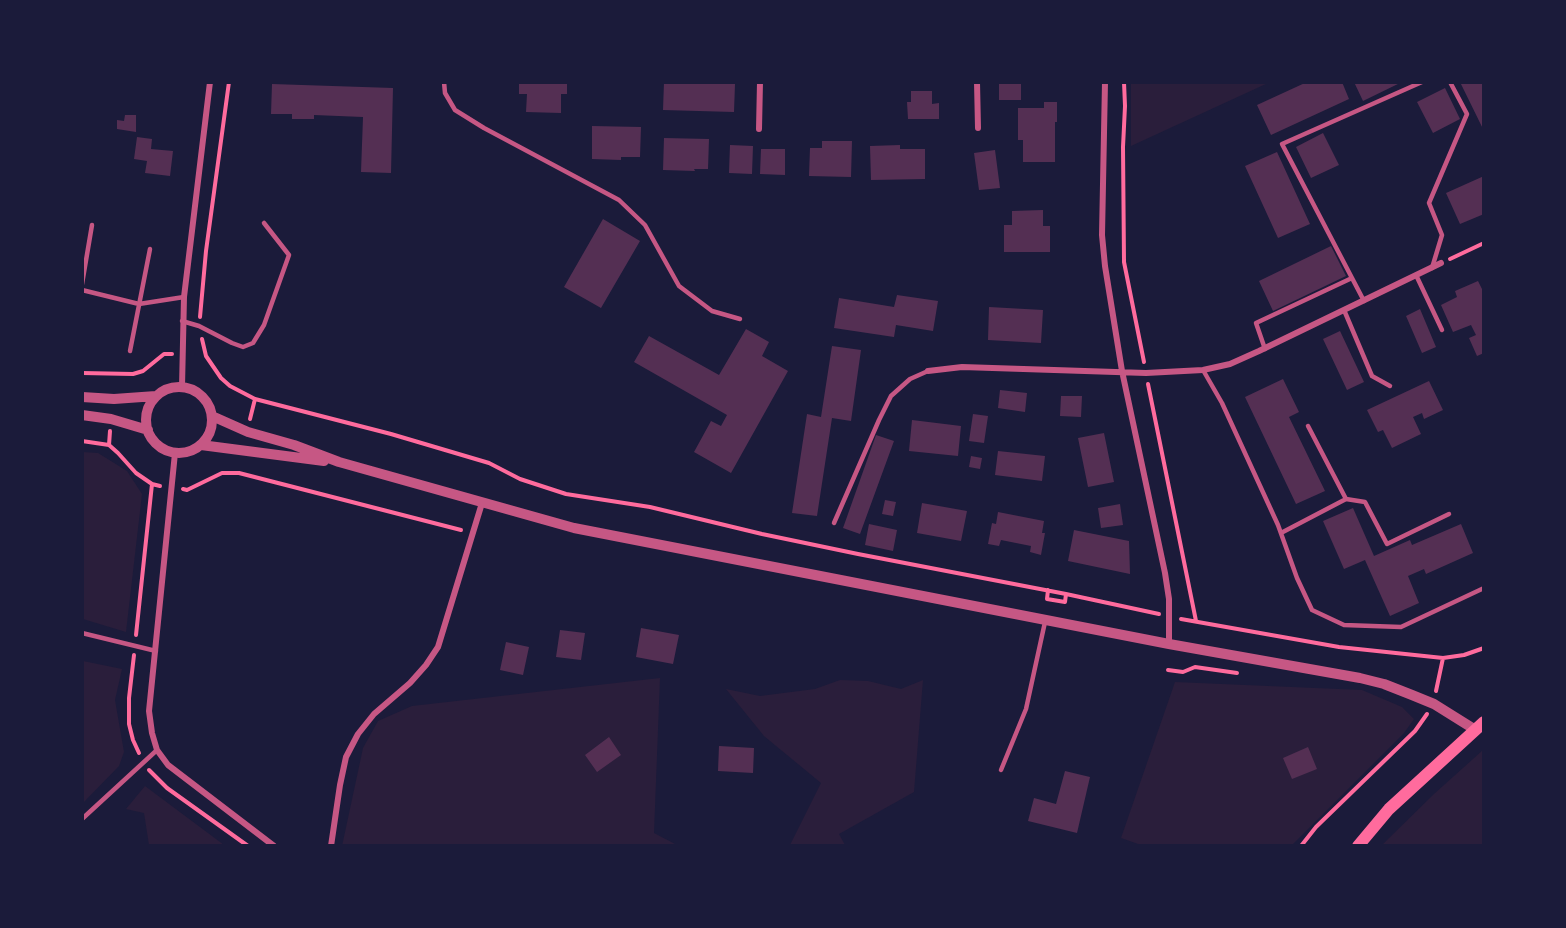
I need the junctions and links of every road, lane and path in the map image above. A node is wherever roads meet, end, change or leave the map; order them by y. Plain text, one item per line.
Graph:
1 (210, 82) edge
2 (229, 82) edge
3 (444, 82) edge
4 (760, 82) edge
5 (977, 82) edge
6 (1105, 82) edge
7 (1124, 82) edge
8 (1422, 82) edge
9 (1450, 82) edge
10 (978, 128) dead end
11 (759, 129) dead end
12 (264, 223) dead end
13 (92, 225) dead end
14 (1484, 243) edge
15 (150, 249) dead end
16 (1441, 263) joint
17 (1432, 268) junction
18 (1416, 275) junction
19 (1352, 278) junction
20 (82, 284) edge
21 (82, 290) edge
22 (184, 297) junction
23 (1364, 301) junction
24 (139, 304) junction
25 (1344, 310) junction
26 (740, 319) dead end
27 (182, 321) junction
28 (199, 326) junction
29 (1442, 330) dead end
30 (1265, 348) junction
31 (130, 351) dead end
32 (164, 354) dead end
33 (1203, 370) junction
34 (928, 371) joint
35 (1122, 371) junction
36 (82, 373) edge
37 (1146, 373) junction
38 (1390, 386) dead end
39 (182, 387) junction
40 (156, 396) junction
41 (82, 397) edge
42 (82, 415) edge
43 (212, 416) junction
44 (1308, 426) dead end
45 (148, 430) junction
46 (82, 441) edge
47 (201, 445) junction
48 (175, 453) junction
49 (339, 462) junction
50 (152, 484) junction
51 (173, 488) junction
52 (1346, 499) junction
53 (482, 503) junction
54 (1449, 514) dead end
55 (834, 523) dead end
56 (473, 533) junction
57 (1281, 533) junction
58 (1484, 588) edge
59 (1048, 590) junction
60 (1066, 594) junction
61 (1170, 617) junction
62 (1046, 619) junction
63 (1196, 621) junction
64 (82, 633) edge
65 (1169, 644) junction
66 (135, 646) junction
67 (1484, 648) edge
68 (156, 651) junction
69 (1443, 658) junction
70 (1168, 670) dead end
71 (1241, 674) dead end
72 (1434, 705) junction
73 (1479, 725) edge
74 (158, 750) junction
75 (144, 764) junction
76 (1001, 770) dead end
77 (82, 819) edge
78 (248, 846) edge
79 (274, 846) edge
80 (331, 846) edge
81 (1301, 846) edge
82 (1358, 846) edge

1 - 22 street
2 - 28 path
3 - 26 lane
4 - 11 street
5 - 10 street
6 - 35 street
7 - 37 path
8 - 19 lane
9 - 17 lane
12 - 28 lane
13 - 20 lane
14 - 16 path
15 - 24 lane
16 - 17 street
17 - 18 street
18 - 23 street
18 - 29 lane
19 - 23 lane
19 - 30 lane
21 - 24 lane
22 - 24 lane
22 - 27 street
23 - 25 street
24 - 31 lane
25 - 30 street
25 - 38 lane
27 - 28 lane
27 - 39 street
28 - 59 path
30 - 33 street
32 - 36 path
33 - 37 street
33 - 57 lane
34 - 35 street
34 - 55 lane
35 - 37 street
35 - 61 street
37 - 63 path
39 - 40 street
39 - 43 street
40 - 41 street
40 - 45 street
42 - 45 street
43 - 47 street
43 - 49 street
44 - 52 lane
45 - 48 street
46 - 50 path
47 - 48 street
47 - 49 street
48 - 51 street
49 - 53 street
50 - 51 path
50 - 66 path
51 - 56 path
51 - 68 street
52 - 54 lane
52 - 57 lane
53 - 56 street
53 - 62 street
56 - 80 street
57 - 58 lane
59 - 60 path
59 - 60 path
60 - 61 path
61 - 63 path
61 - 65 street
62 - 65 street
62 - 76 lane
63 - 69 path
64 - 66 lane
65 - 72 street
66 - 68 lane
66 - 75 path
67 - 69 path
68 - 74 street
69 - 72 path
70 - 71 path
72 - 73 street
72 - 81 path
73 - 82 main road
74 - 75 lane
74 - 79 street
75 - 77 lane
75 - 78 path

